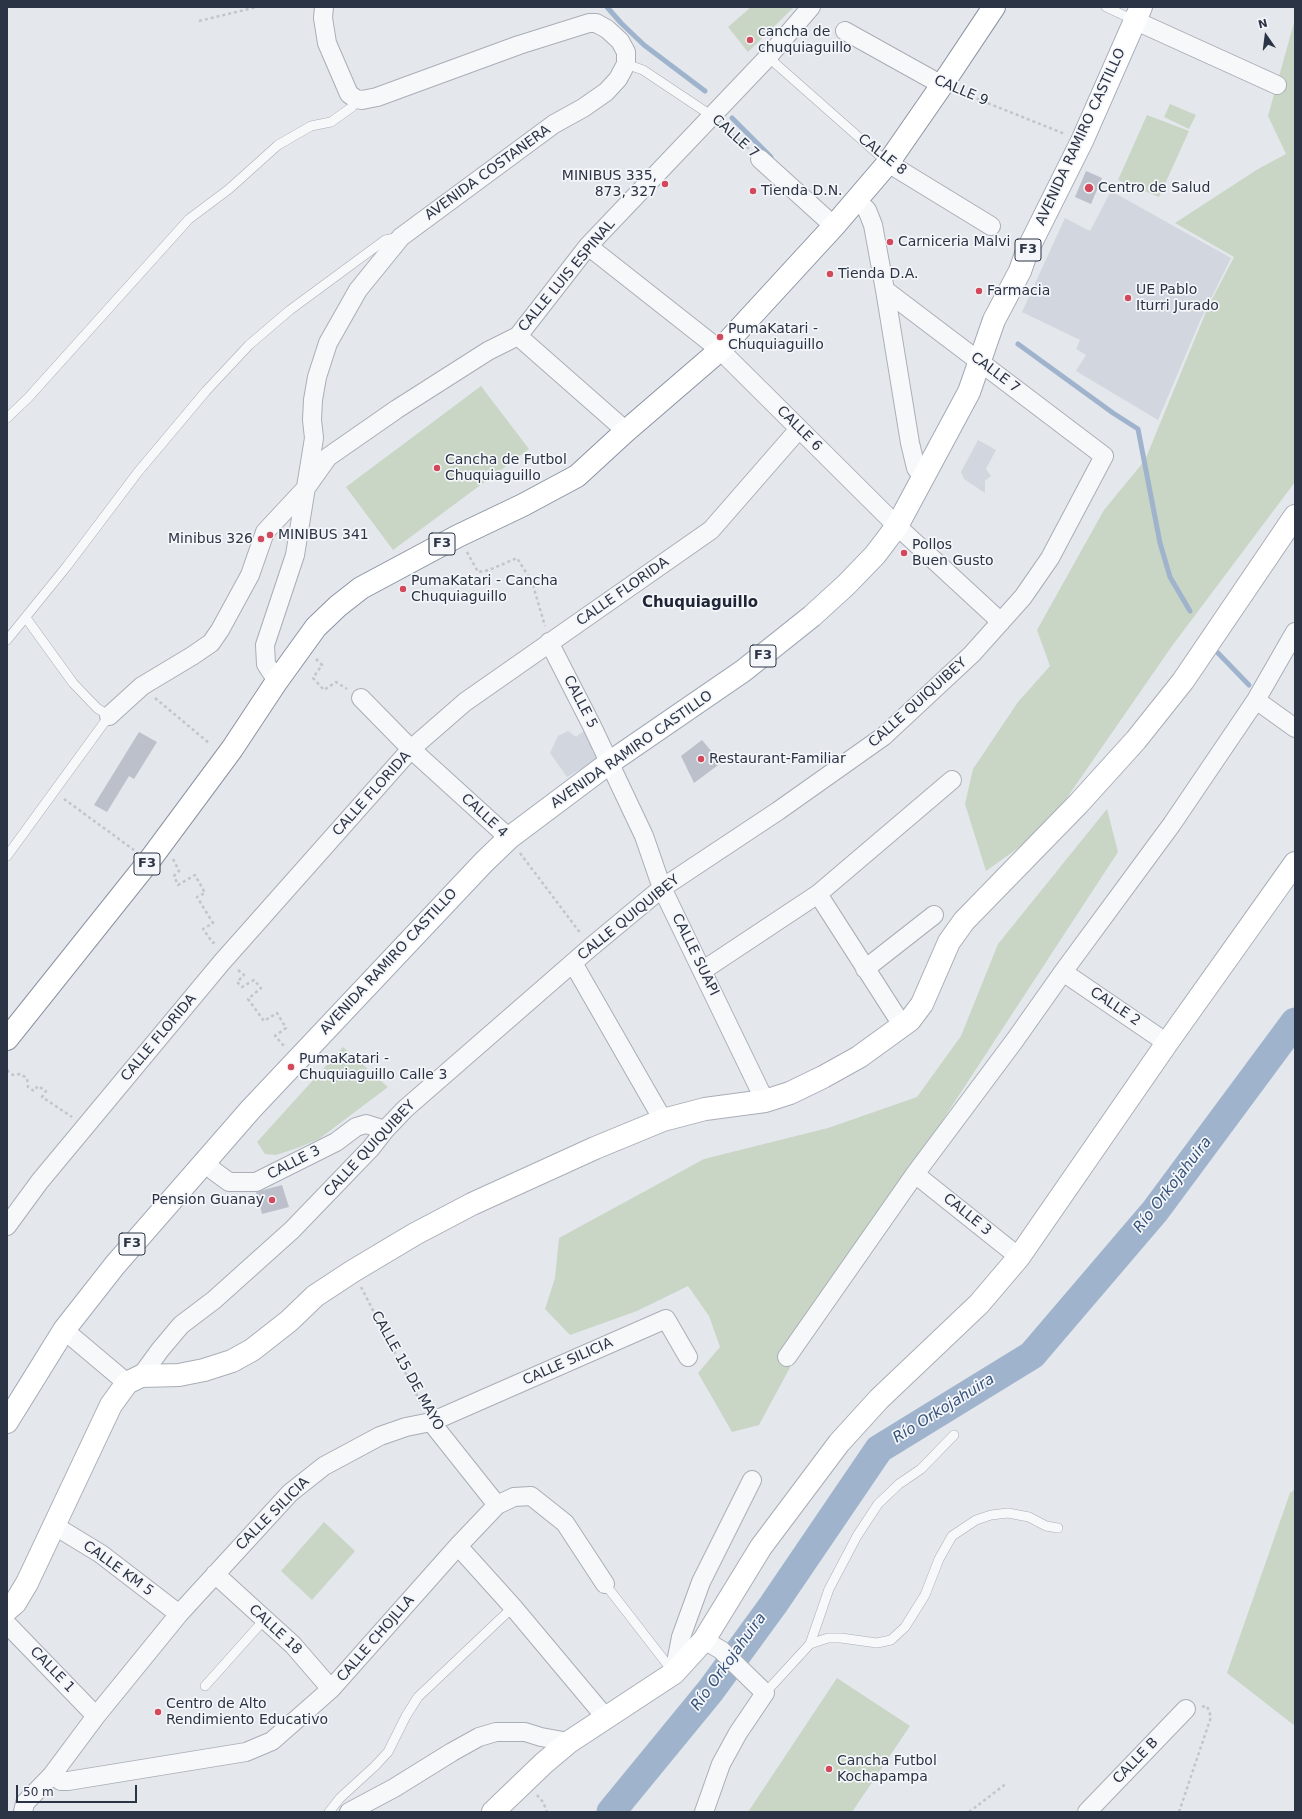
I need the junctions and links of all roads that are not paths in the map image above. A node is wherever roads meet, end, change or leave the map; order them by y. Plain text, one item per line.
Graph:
1 (324, 7) edge
2 (811, 7) edge
3 (994, 7) edge
4 (1106, 7) edge
5 (1138, 14) edge
6 (845, 31) dead end
7 (768, 57) junction
8 (626, 64) junction
9 (942, 85) junction
10 (1277, 85) dead end
11 (356, 99) junction
12 (712, 116) junction
13 (760, 160) road end
14 (888, 163) junction
15 (856, 199) junction
16 (834, 226) junction
17 (991, 226) dead end
18 (401, 237) junction
19 (588, 246) junction
20 (885, 290) junction
21 (518, 336) junction
22 (720, 350) junction
23 (979, 361) junction
24 (7, 418) edge
25 (799, 429) junction
26 (626, 431) junction
27 (1104, 456) joint
28 (924, 479) junction
29 (306, 488) junction
30 (1295, 516) edge
31 (897, 526) junction
32 (26, 618) junction
33 (1002, 622) junction
34 (1295, 632) edge
35 (7, 640) edge
36 (549, 642) junction
37 (277, 681) junction
38 (361, 698) road end
39 (1256, 700) junction
40 (109, 716) junction
41 (1295, 728) edge
42 (411, 749) junction
43 (609, 763) junction
44 (952, 780) dead end
45 (509, 838) junction
46 (7, 856) edge
47 (1295, 863) edge
48 (662, 888) junction
49 (818, 894) junction
50 (934, 915) dead end
51 (573, 963) junction
52 (866, 970) junction
53 (702, 971) junction
54 (1063, 972) junction
55 (902, 1025) junction
56 (7, 1039) edge
57 (1167, 1043) junction
58 (764, 1101) junction
59 (663, 1120) junction
60 (385, 1130) junction
61 (205, 1161) junction
62 (915, 1174) junction
63 (7, 1226) edge
64 (1019, 1257) junction
65 (64, 1330) junction
66 (688, 1357) dead end
67 (787, 1357) dead end
68 (134, 1380) junction
69 (7, 1422) edge
70 (431, 1422) junction
71 (954, 1435) dead end
72 (752, 1480) dead end
73 (497, 1505) junction
74 (55, 1526) junction
75 (1058, 1528) dead end
76 (458, 1546) junction
77 (215, 1574) junction
78 (605, 1584) joint
79 (513, 1607) junction
80 (7, 1610) edge
81 (179, 1614) junction
82 (264, 1620) junction
83 (7, 1624) edge
84 (810, 1644) junction
85 (712, 1645) junction
86 (674, 1673) junction
87 (205, 1686) dead end
88 (331, 1689) junction
89 (765, 1693) junction
90 (1186, 1709) road end
91 (96, 1716) junction
92 (606, 1718) junction
93 (569, 1742) junction
94 (52, 1775) junction
95 (22, 1812) edge
96 (329, 1812) edge
97 (349, 1812) edge
98 (493, 1812) edge
99 (704, 1812) edge
100 (1087, 1812) edge

1 - 11 street
2 - 7 street, CALLE LUIS ESPINAL
3 - 9 main road, F3
4 - 5 lane
5 - 10 street
5 - 23 main road, AVENIDA RAMIRO CASTILLO / F3
6 - 9 street, CALLE 9
7 - 12 street, CALLE LUIS ESPINAL
7 - 14 lane, CALLE 8
8 - 11 street
8 - 12 lane, CALLE 7
8 - 18 street, AVENIDA COSTANERA
9 - 14 main road, F3
11 - 24 lane
12 - 19 street, CALLE LUIS ESPINAL
13 - 16 street, CALLE 7
14 - 15 main road, F3
14 - 17 street, CALLE 8
15 - 16 main road, F3
15 - 20 street
16 - 22 main road, F3
18 - 29 street, AVENIDA COSTANERA
18 - 32 lane
19 - 21 street, CALLE LUIS ESPINAL
19 - 22 street, CALLE 6
20 - 23 street, CALLE 7
20 - 28 street
21 - 26 street
21 - 29 street, CALLE LUIS ESPINAL
22 - 25 street, CALLE 6
22 - 26 main road, F3
23 - 27 street, CALLE 7
23 - 28 main road, AVENIDA RAMIRO CASTILLO / F3
25 - 31 street, CALLE 6
25 - 36 street, CALLE FLORIDA
26 - 37 main road, F3
27 - 33 street, CALLE QUIQUIBEY
28 - 31 main road, AVENIDA RAMIRO CASTILLO / F3
29 - 37 street, AVENIDA COSTANERA
29 - 40 street, CALLE LUIS ESPINAL
30 - 55 main road
31 - 33 street, CALLE 6
31 - 43 main road, AVENIDA RAMIRO CASTILLO / F3
32 - 35 lane
32 - 40 lane
33 - 48 street, CALLE QUIQUIBEY
34 - 39 street
36 - 42 street, CALLE FLORIDA
36 - 43 street, CALLE 5
37 - 56 main road, F3
38 - 42 street, CALLE 4
39 - 41 street
39 - 54 street
40 - 46 lane
42 - 45 street, CALLE 4
42 - 63 street, CALLE FLORIDA
43 - 45 main road, AVENIDA RAMIRO CASTILLO / F3
43 - 48 street, CALLE SUAPI
44 - 49 street
45 - 61 main road, AVENIDA RAMIRO CASTILLO / F3
47 - 57 main road
48 - 51 street, CALLE QUIQUIBEY
48 - 53 street, CALLE SUAPI
49 - 52 street
49 - 53 street
50 - 52 street
51 - 59 street
51 - 60 street, CALLE QUIQUIBEY
52 - 55 street
53 - 58 street, CALLE SUAPI
54 - 57 street, CALLE 2
54 - 62 street
55 - 58 main road
57 - 64 main road
58 - 59 main road
59 - 68 main road
60 - 61 street, CALLE 3
60 - 68 street, CALLE QUIQUIBEY
61 - 65 main road, AVENIDA RAMIRO CASTILLO / F3
62 - 64 street, CALLE 3
62 - 67 street
64 - 85 main road
65 - 68 street
65 - 69 main road, AVENIDA RAMIRO CASTILLO / F3
66 - 70 street, CALLE SILICIA
68 - 74 main road
70 - 73 street, CALLE 15 DE MAYO
70 - 77 street, CALLE SILICIA
71 - 84 lane
72 - 86 street
73 - 76 street, CALLE CHOJLLA
73 - 78 street
74 - 80 main road
74 - 81 street, CALLE KM 5
75 - 84 lane
76 - 79 street
76 - 88 street, CALLE CHOJLLA
77 - 81 street, CALLE SILICIA
77 - 82 street, CALLE 18
78 - 86 lane
79 - 92 street
79 - 96 lane
81 - 91 street, CALLE SILICIA
82 - 87 lane
82 - 88 street, CALLE 18
83 - 91 street, CALLE 1
84 - 89 lane
85 - 86 main road
85 - 89 street
86 - 92 main road
88 - 94 street, CALLE CHOJLLA
89 - 99 street
90 - 100 street, CALLE B
91 - 94 street, CALLE SILICIA
92 - 93 main road
93 - 97 street
93 - 98 main road
94 - 95 street, CALLE SILICIA

